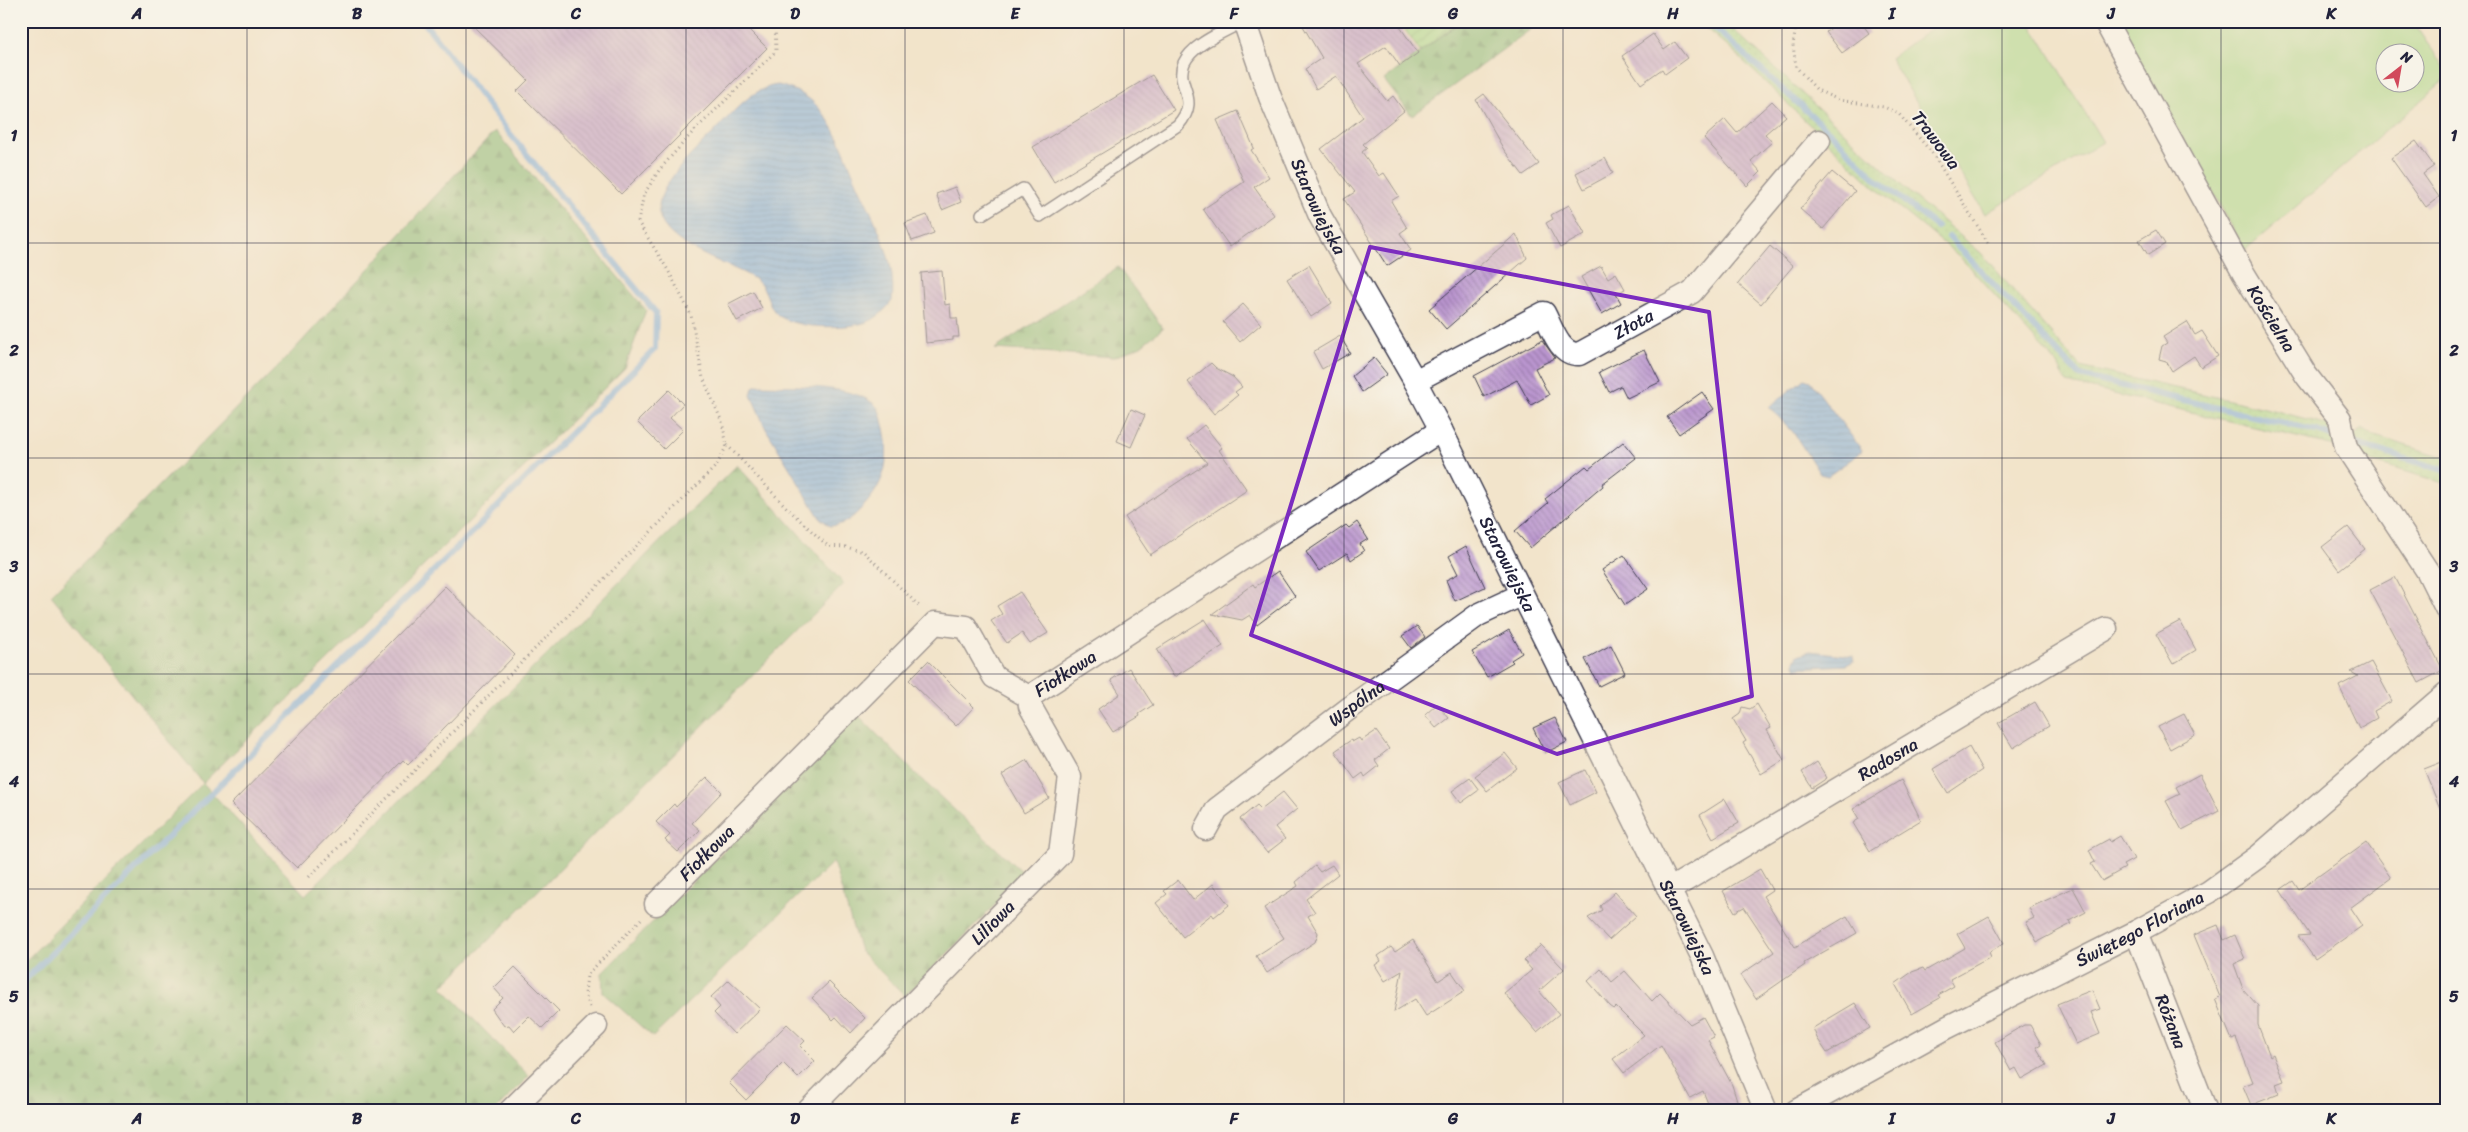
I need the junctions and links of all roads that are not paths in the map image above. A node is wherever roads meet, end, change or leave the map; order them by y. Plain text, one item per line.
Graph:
1 (1244, 21) edge
2 (2106, 21) edge
3 (1819, 141) dead end
4 (982, 214) dead end
5 (1415, 381) junction
6 (1441, 430) junction
7 (1521, 594) junction
8 (2447, 610) edge
9 (2106, 628) dead end
10 (2447, 693) edge
11 (1029, 697) junction
12 (1206, 829) dead end
13 (1669, 890) junction
14 (656, 904) road end
15 (2136, 932) junction
16 (596, 1026) road end
17 (510, 1111) edge
18 (808, 1111) edge
19 (1766, 1111) edge
20 (1796, 1111) edge
21 (2206, 1111) edge

1 - 4 lane
1 - 5 street, Starowiejska
2 - 8 street, Kościelna
3 - 5 street, Złota
5 - 6 street, Starowiejska
6 - 7 street, Starowiejska
6 - 11 street, Fiołkowa
7 - 12 street, Wspólna
7 - 13 street, Starowiejska
9 - 13 street, Radosna
10 - 15 street, Świętego Floriana
11 - 14 street, Fiołkowa
11 - 18 street, Liliowa
13 - 19 street, Starowiejska
15 - 20 street, Świętego Floriana
15 - 21 street, Różana
16 - 17 street

